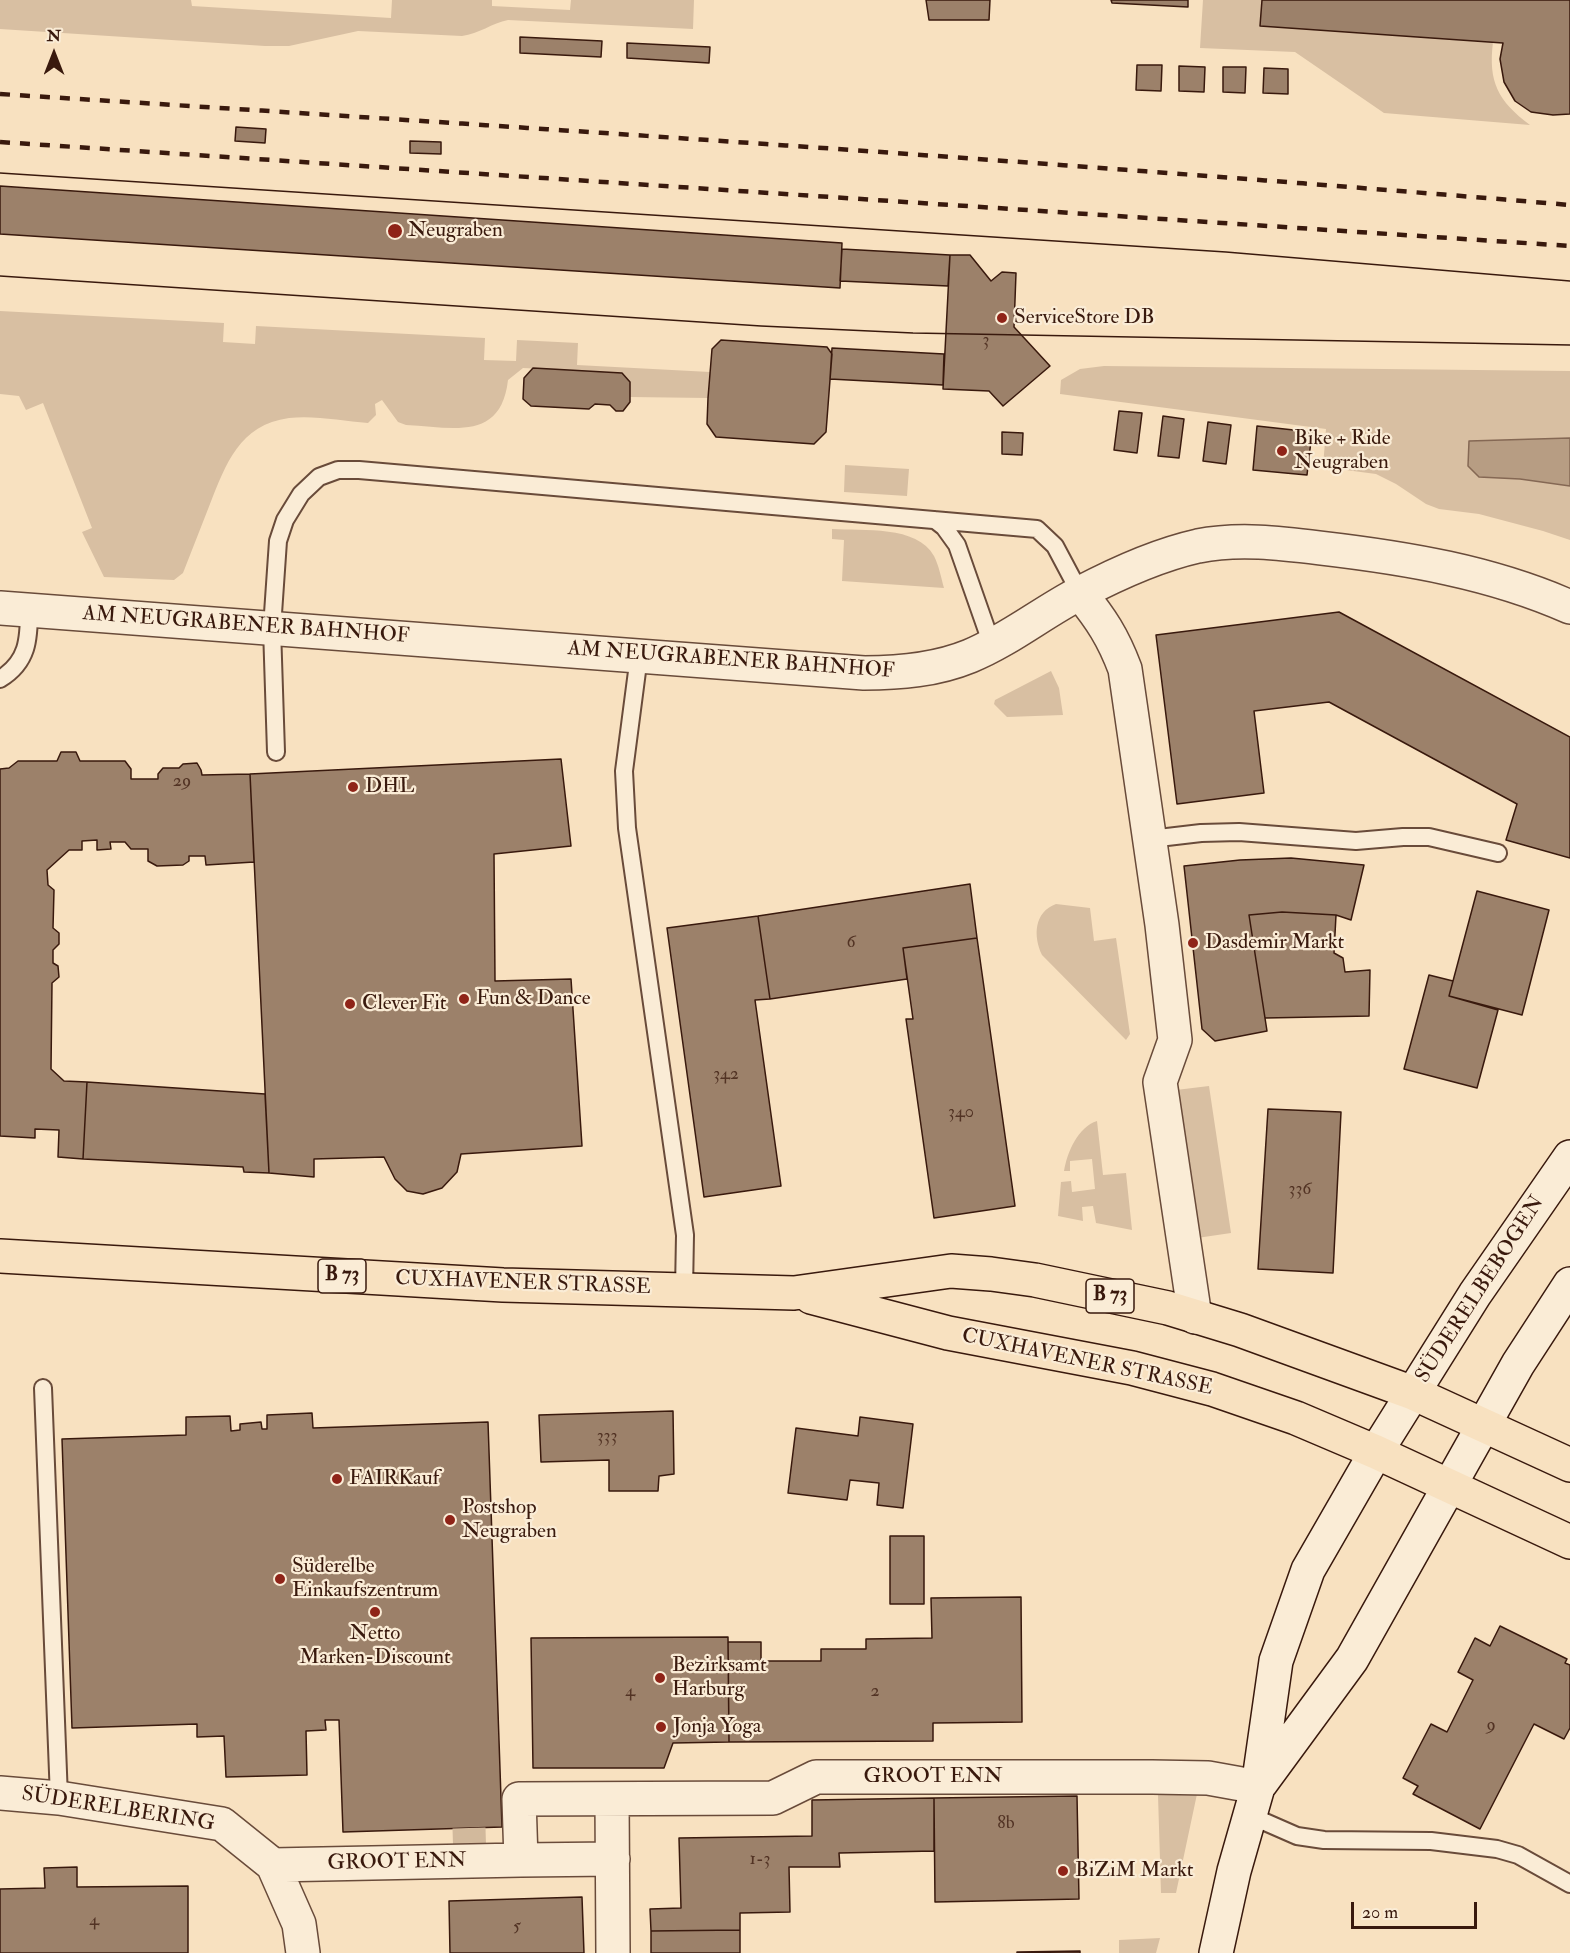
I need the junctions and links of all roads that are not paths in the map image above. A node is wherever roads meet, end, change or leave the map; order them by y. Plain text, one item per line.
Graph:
1 (935, 520) junction
2 (1080, 593) junction
3 (1570, 608) edge
4 (15, 609) edge
5 (272, 628) junction
6 (992, 645) junction
7 (639, 656) junction
8 (0, 679) edge
9 (276, 752) dead end
10 (1150, 839) junction
11 (1498, 853) dead end
12 (1570, 1157) edge
13 (0, 1256) edge
14 (1570, 1284) edge
15 (684, 1290) junction
16 (794, 1293) junction
17 (1194, 1317) junction
18 (43, 1388) dead end
19 (1413, 1393) junction
20 (1485, 1425) junction
21 (1376, 1452) junction
22 (1570, 1466) edge
23 (1450, 1486) junction
24 (1570, 1542) edge
25 (0, 1793) edge
26 (59, 1798) junction
27 (612, 1799) junction
28 (1254, 1801) junction
29 (613, 1859) junction
30 (521, 1860) junction
31 (273, 1865) junction
32 (1570, 1884) edge
33 (303, 1953) edge
34 (613, 1953) edge
35 (1216, 1953) edge

1 - 2 lane
1 - 5 lane
1 - 6 lane
2 - 3 street, AM NEUGRABENER BAHNHOF
2 - 6 street, AM NEUGRABENER BAHNHOF
2 - 10 street
4 - 5 street, AM NEUGRABENER BAHNHOF
4 - 8 lane
5 - 7 street, AM NEUGRABENER BAHNHOF
5 - 9 lane
6 - 7 street, AM NEUGRABENER BAHNHOF
7 - 15 lane
10 - 11 lane
10 - 17 street
12 - 19 street, SÜDERELBEBOGEN
13 - 15 main road, CUXHAVENER STRASSE / B 73
14 - 20 street
15 - 16 main road, CUXHAVENER STRASSE / B 73
16 - 17 main road, CUXHAVENER STRASSE / B 73
16 - 21 main road, CUXHAVENER STRASSE / B 73
17 - 19 main road, CUXHAVENER STRASSE / B 73
18 - 26 lane
19 - 20 main road, CUXHAVENER STRASSE / B 73
19 - 21 street, SÜDERELBEBOGEN
20 - 22 main road, CUXHAVENER STRASSE / B 73
20 - 23 street
21 - 23 main road, CUXHAVENER STRASSE / B 73
21 - 28 street, SÜDERELBEBOGEN
23 - 24 main road, CUXHAVENER STRASSE / B 73
23 - 28 street
25 - 26 street, SÜDERELBERING
26 - 31 street, SÜDERELBERING
27 - 28 street, GROOT ENN
27 - 29 street
27 - 30 street, GROOT ENN
28 - 32 lane
28 - 35 street
29 - 30 street, GROOT ENN
29 - 34 street
30 - 31 street, GROOT ENN
31 - 33 street, SÜDERELBERING

